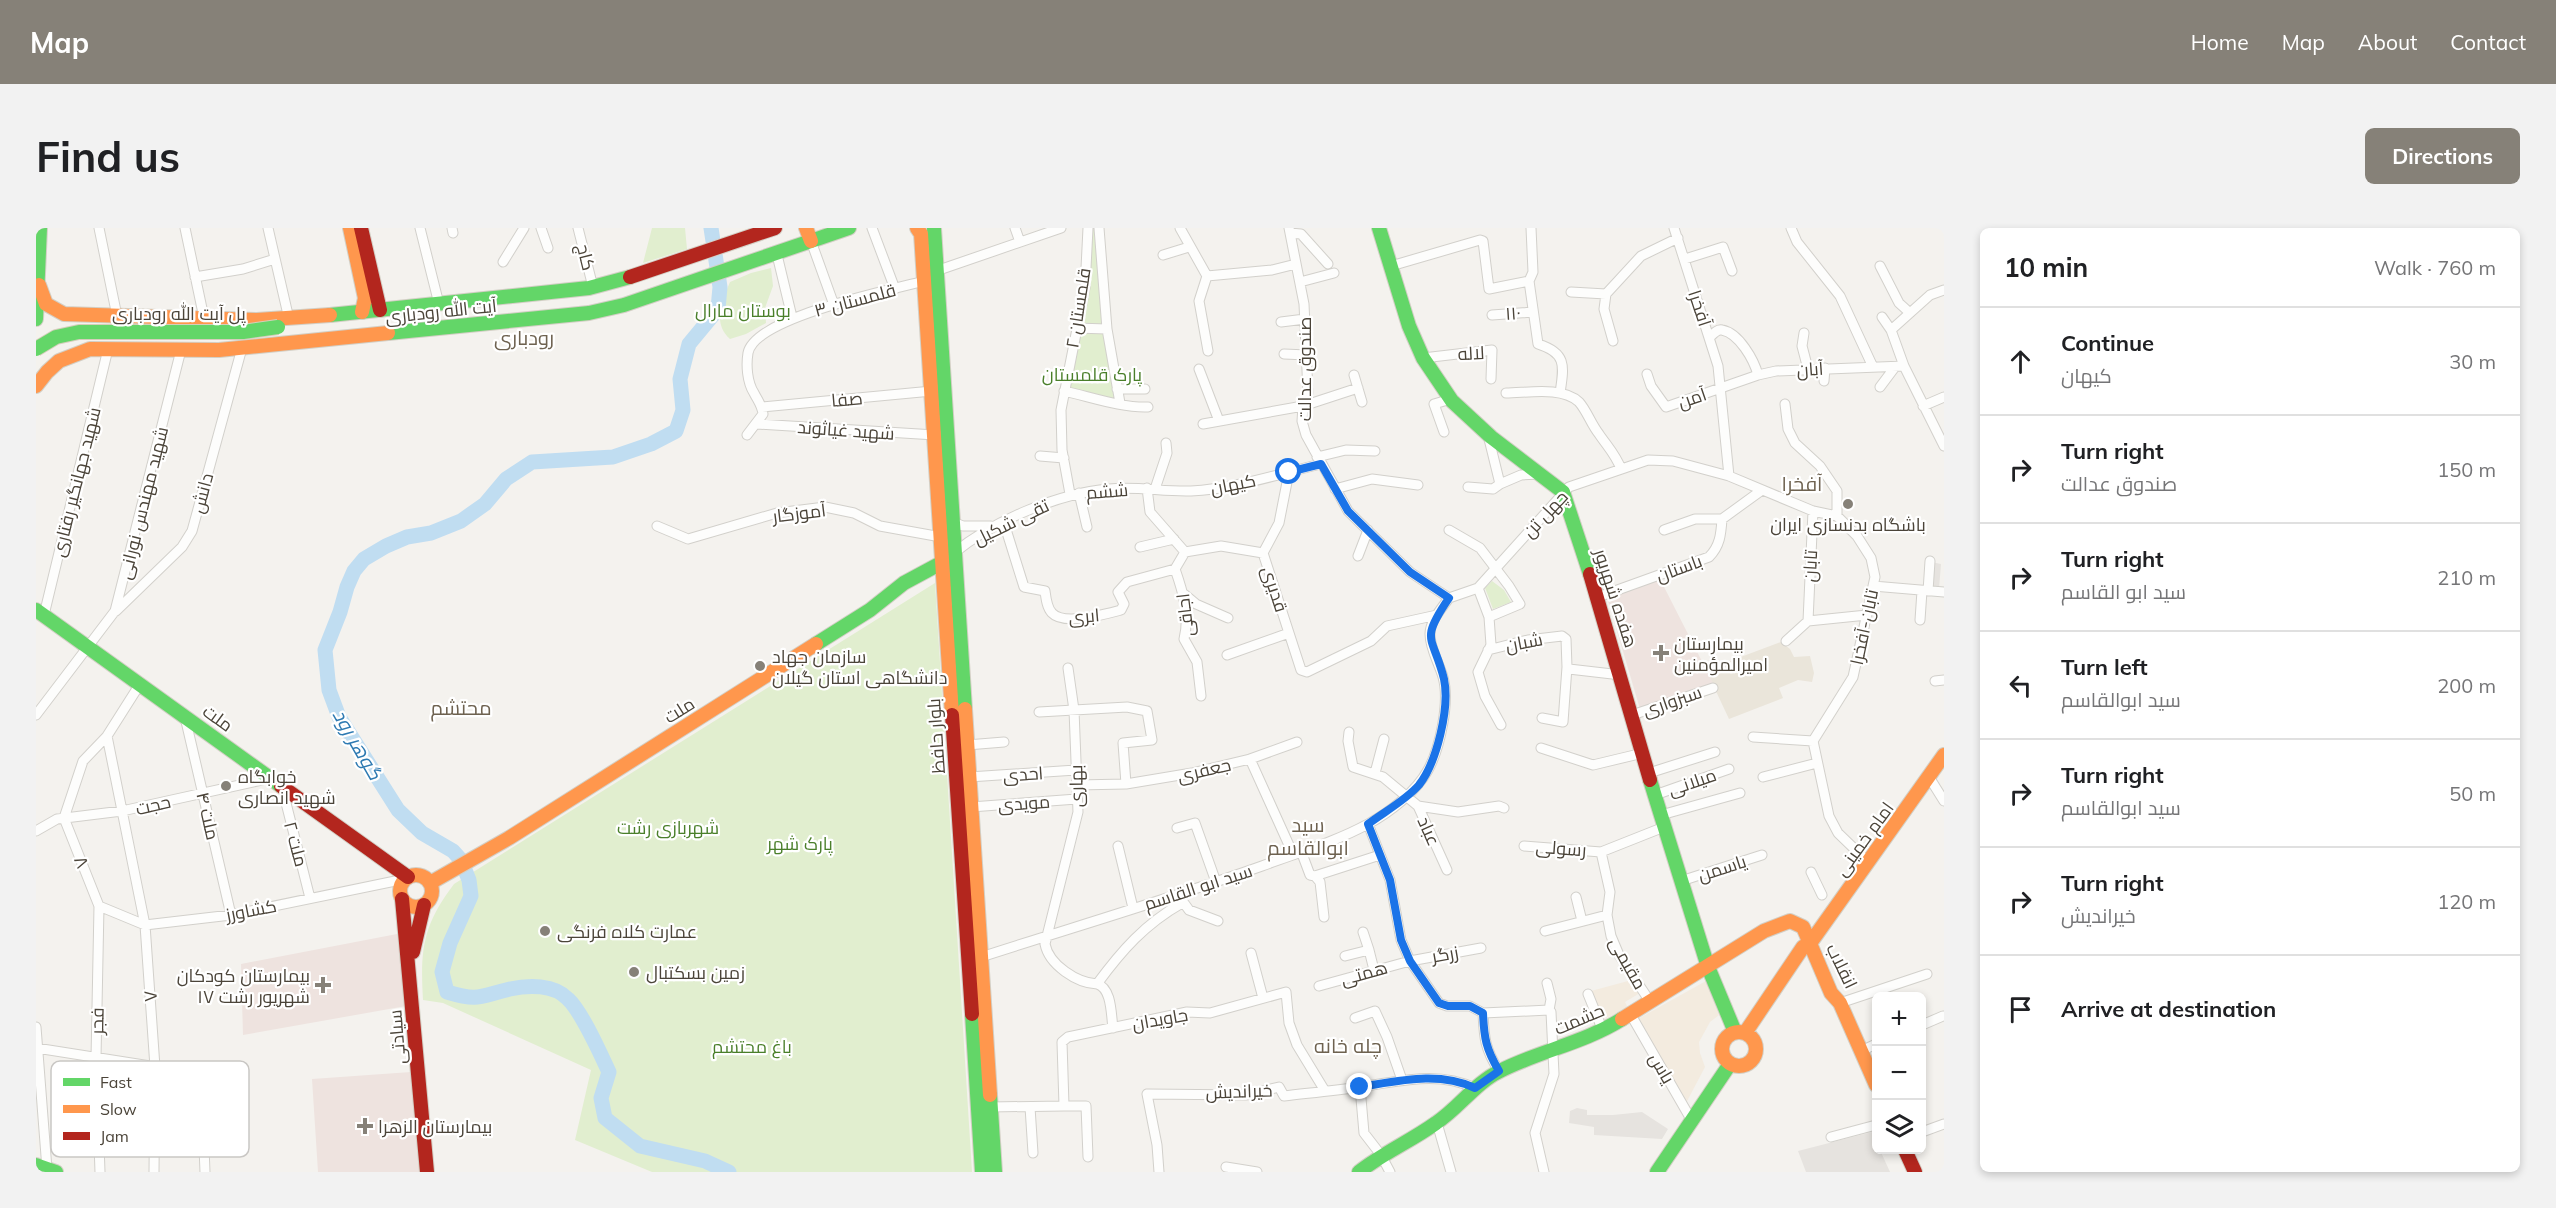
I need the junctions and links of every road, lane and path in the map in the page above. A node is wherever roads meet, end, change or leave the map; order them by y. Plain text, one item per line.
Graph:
1 (40, 228) edge
2 (99, 228) edge
3 (184, 228) edge
4 (268, 228) edge
5 (350, 228) edge
6 (361, 228) edge
7 (420, 228) edge
8 (524, 228) edge
9 (541, 228) edge
10 (578, 228) edge
11 (775, 228) edge
12 (849, 228) edge
13 (872, 228) edge
14 (917, 228) edge
15 (934, 228) edge
16 (1016, 228) edge
17 (1061, 228) edge
18 (1088, 228) edge
19 (1099, 228) edge
20 (1180, 228) edge
21 (1379, 228) edge
22 (1531, 228) edge
23 (1674, 228) edge
24 (1791, 228) edge
25 (1290, 230) edge
26 (808, 235) edge
27 (1678, 238) junction
28 (1020, 242) junction
29 (1189, 247) junction
30 (548, 248) dead end
31 (1163, 255) dead end
32 (275, 259) junction
33 (778, 259) dead end
34 (1685, 259) junction
35 (503, 261) dead end
36 (1296, 264) junction
37 (1328, 264) dead end
38 (1391, 266) junction
39 (1880, 266) dead end
40 (936, 271) junction
41 (1732, 271) dead end
42 (1334, 273) dead end
43 (1207, 276) junction
44 (195, 277) junction
45 (924, 280) junction
46 (1529, 281) junction
47 (1300, 282) junction
48 (39, 285) junction
49 (593, 287) junction
50 (895, 289) junction
51 (1944, 290) edge
52 (1571, 292) dead end
53 (1606, 294) junction
54 (371, 304) junction
55 (439, 304) junction
56 (834, 305) junction
57 (1533, 312) junction
58 (1910, 313) junction
59 (1492, 315) dead end
60 (114, 316) junction
61 (324, 316) joint
62 (792, 317) junction
63 (1881, 317) dead end
64 (204, 318) junction
65 (36, 319) edge
66 (1305, 319) junction
67 (1281, 322) dead end
68 (283, 323) junction
69 (1076, 328) junction
70 (1107, 328) junction
71 (1891, 330) junction
72 (1804, 333) dead end
73 (1710, 337) junction
74 (1613, 341) dead end
75 (243, 348) junction
76 (105, 349) junction
77 (36, 350) edge
78 (181, 350) junction
79 (1208, 351) dead end
80 (1284, 354) dead end
81 (1307, 355) junction
82 (1424, 358) junction
83 (1874, 367) junction
84 (1899, 367) junction
85 (1825, 368) junction
86 (1199, 369) dead end
87 (1809, 369) junction
88 (1647, 374) dead end
89 (1354, 375) dead end
90 (1758, 375) junction
91 (1491, 379) dead end
92 (1824, 381) dead end
93 (36, 386) edge
94 (1880, 387) dead end
95 (1358, 388) junction
96 (1117, 389) junction
97 (1145, 389) dead end
98 (1719, 389) junction
99 (932, 391) junction
100 (1064, 391) junction
101 (1506, 393) dead end
102 (1560, 393) junction
103 (1944, 397) edge
104 (1451, 399) junction
105 (1362, 402) dead end
106 (1120, 403) junction
107 (1785, 404) dead end
108 (1303, 406) junction
109 (1923, 406) junction
110 (762, 407) junction
111 (1148, 407) dead end
112 (1219, 421) junction
113 (757, 424) junction
114 (1203, 424) dead end
115 (1444, 432) dead end
116 (1488, 434) junction
117 (747, 435) dead end
118 (934, 435) junction
119 (1942, 436) edge
120 (1166, 443) dead end
121 (1944, 446) edge
122 (1375, 451) dead end
123 (1040, 456) dead end
124 (1064, 458) junction
125 (1319, 461) junction
126 (1621, 469) junction
127 (1289, 472) junction
128 (1539, 474) junction
129 (1729, 476) junction
130 (1500, 484) junction
131 (1418, 485) dead end
132 (1468, 487) dead end
133 (1149, 488) junction
134 (1335, 489) junction
135 (1762, 490) junction
136 (1563, 492) junction
137 (1074, 493) junction
138 (1813, 511) junction
139 (1837, 516) junction
140 (1722, 519) junction
141 (952, 522) junction
142 (1002, 524) junction
143 (657, 526) dead end
144 (1087, 527) dead end
145 (1368, 530) junction
146 (1449, 530) dead end
147 (1664, 531) dead end
148 (941, 537) junction
149 (1174, 539) junction
150 (1140, 547) dead end
151 (1185, 552) junction
152 (954, 553) junction
153 (1263, 553) junction
154 (1358, 556) dead end
155 (1930, 561) dead end
156 (943, 562) junction
157 (1175, 569) junction
158 (1494, 569) junction
159 (1127, 582) joint
160 (1873, 586) junction
161 (1478, 588) junction
162 (1925, 591) junction
163 (1944, 592) edge
164 (1184, 594) junction
165 (1598, 597) junction
166 (1449, 598) junction
167 (40, 612) edge
168 (115, 612) junction
169 (1437, 615) junction
170 (1867, 615) junction
171 (1489, 617) junction
172 (1228, 618) dead end
173 (1920, 620) dead end
174 (1808, 621) junction
175 (1289, 633) junction
176 (1786, 641) dead end
177 (87, 646) junction
178 (1488, 650) junction
179 (1227, 655) dead end
180 (1567, 667) junction
181 (1068, 668) dead end
182 (1621, 675) junction
183 (140, 684) junction
184 (1713, 688) dead end
185 (1201, 696) dead end
186 (1074, 710) junction
187 (1039, 712) dead end
188 (36, 715) edge
189 (1632, 715) junction
190 (186, 717) junction
191 (1542, 718) dead end
192 (1501, 725) dead end
193 (959, 727) junction
194 (1349, 732) dead end
195 (107, 736) junction
196 (1753, 737) dead end
197 (1384, 739) dead end
198 (1813, 741) junction
199 (1004, 742) dead end
200 (1297, 742) dead end
201 (967, 745) junction
202 (1541, 748) dead end
203 (1715, 752) dead end
204 (1643, 753) junction
205 (1944, 755) edge
206 (1250, 759) junction
207 (1817, 763) junction
208 (1729, 769) dead end
209 (1076, 770) junction
210 (1375, 773) junction
211 (1649, 773) junction
212 (969, 777) junction
213 (1763, 777) dead end
214 (1929, 777) junction
215 (271, 778) junction
216 (1126, 784) junction
217 (1077, 785) junction
218 (288, 790) junction
219 (203, 793) junction
220 (1740, 793) dead end
221 (1407, 794) junction
222 (1655, 795) junction
223 (1077, 799) junction
224 (1944, 801) edge
225 (1418, 806) junction
226 (971, 807) junction
227 (1504, 808) dead end
228 (122, 812) junction
229 (64, 818) junction
230 (1662, 821) junction
231 (1368, 824) junction
232 (1177, 828) dead end
233 (36, 831) edge
234 (1118, 846) dead end
235 (1524, 846) dead end
236 (1601, 852) junction
237 (1297, 853) junction
238 (1380, 855) junction
239 (1762, 855) dead end
240 (1869, 863) junction
241 (1447, 870) dead end
242 (1810, 872) dead end
243 (1315, 876) junction
244 (407, 878) junction
245 (433, 881) junction
246 (1681, 881) junction
247 (1216, 882) junction
248 (1822, 895) dead end
249 (1576, 897) dead end
250 (310, 898) junction
251 (402, 898) junction
252 (1181, 899) junction
253 (424, 905) junction
254 (99, 906) junction
255 (1133, 908) junction
256 (231, 915) junction
257 (1606, 915) junction
258 (1324, 917) dead end
259 (1218, 921) dead end
260 (1581, 921) junction
261 (145, 925) junction
262 (1545, 931) dead end
263 (1363, 932) dead end
264 (1047, 936) junction
265 (1811, 942) junction
266 (1481, 948) dead end
267 (1369, 950) junction
268 (1251, 952) dead end
269 (1345, 956) dead end
270 (974, 958) junction
271 (1410, 961) junction
272 (410, 969) junction
273 (1374, 970) junction
274 (1711, 973) junction
275 (1927, 974) dead end
276 (1547, 983) dead end
277 (1097, 984) junction
278 (1319, 986) dead end
279 (1588, 994) dead end
280 (1263, 998) junction
281 (1652, 1003) junction
282 (1840, 1003) junction
283 (1549, 1010) junction
284 (1483, 1013) junction
285 (1631, 1015) junction
286 (1943, 1016) edge
287 (1355, 1018) dead end
288 (1926, 1023) edge
289 (36, 1028) edge
290 (1113, 1028) junction
291 (1604, 1031) junction
292 (1744, 1034) junction
293 (1872, 1046) edge
294 (37, 1048) edge
295 (1553, 1050) junction
296 (1861, 1051) junction
297 (96, 1058) junction
298 (96, 1061) edge
299 (116, 1061) edge
300 (155, 1061) edge
301 (1730, 1064) junction
302 (1499, 1071) junction
303 (1872, 1076) edge
304 (1402, 1080) junction
305 (1360, 1087) junction
306 (1475, 1088) junction
307 (1325, 1091) junction
308 (1064, 1106) junction
309 (990, 1107) junction
310 (1030, 1107) junction
311 (1692, 1121) junction
312 (1437, 1123) junction
313 (1944, 1124) edge
314 (1872, 1126) edge
315 (1926, 1131) edge
316 (1831, 1137) dead end
317 (1033, 1153) dead end
318 (1907, 1154) edge
319 (1381, 1155) junction
320 (99, 1157) edge
321 (154, 1157) edge
322 (204, 1157) edge
323 (1088, 1157) dead end
324 (1226, 1167) dead end
325 (46, 1169) edge
326 (100, 1172) edge
327 (154, 1172) edge
328 (205, 1172) edge
329 (427, 1172) edge
330 (982, 1172) edge
331 (994, 1172) edge
332 (1159, 1172) edge
333 (1257, 1172) edge
334 (1359, 1172) edge
335 (1390, 1172) edge
336 (1450, 1172) edge
337 (1544, 1172) edge
338 (1657, 1172) edge
339 (1915, 1172) edge

1 - 48 main road
2 - 60 street
3 - 44 street
4 - 32 street
5 - 54 main road
6 - 54 main road
7 - 55 street
8 - 35 street
9 - 30 street
10 - 49 street, کاج
11 - 49 main road, آیت الله رودباری
12 - 26 main road, آیت الله رودباری
13 - 50 street
14 - 45 main road, بلوار حافظ
15 - 40 main road, بلوار حافظ
16 - 28 street
17 - 28 street
18 - 69 street, قلمستان ۲
19 - 70 street
20 - 29 street
21 - 38 main road
22 - 46 street
23 - 27 street, آفخرا
24 - 83 street
25 - 36 street, صندوق عدالت
25 - 37 street
26 - 56 street
26 - 75 main road, آیت الله رودباری
27 - 34 street, آفخرا
27 - 53 street
28 - 40 street
29 - 31 street
29 - 43 street
32 - 44 street
32 - 68 street
33 - 62 street
34 - 41 street
34 - 73 street, آفخرا
36 - 43 street
36 - 47 street, صندوق عدالت
38 - 46 street
38 - 82 main road
39 - 58 street
40 - 141 main road, بلوار حافظ
42 - 47 street
43 - 79 street
44 - 64 street
45 - 50 street, قلمستان ۳
45 - 99 main road, بلوار حافظ
46 - 57 street
47 - 66 street, صندوق عدالت
48 - 60 main road
48 - 65 main road
49 - 55 main road, آیت الله رودباری
50 - 56 street, قلمستان ۳
51 - 58 street
52 - 53 street
53 - 74 street
54 - 55 main road, آیت الله رودباری
54 - 61 main road, آیت الله رودباری
56 - 62 street, قلمستان ۳
57 - 59 street, ۱۱۰
57 - 102 street
58 - 71 street
60 - 64 main road
60 - 76 main road
61 - 68 main road, پل آیت الله رودباری
62 - 110 street, قلمستان ۳
63 - 71 street
64 - 68 main road
66 - 67 street
66 - 81 street, صندوق عدالت
68 - 77 main road, پل آیت الله رودباری, bridge
69 - 70 street
69 - 100 street, قلمستان ۲
70 - 96 street
71 - 84 street
72 - 87 street
73 - 90 street
73 - 98 street, آفخرا
75 - 78 main road, آیت الله رودباری
75 - 168 street, دانش
76 - 78 main road, آیت الله رودباری
76 - 93 main road, آیت الله رودباری
76 - 167 street, شهید جهانگیر رفتاری
78 - 168 street, شهید مهندس نورانی
80 - 81 street
81 - 108 street, صندوق عدالت
82 - 91 street, لاله
82 - 104 main road
83 - 84 street, آبان
83 - 85 street, آبان
84 - 94 street
84 - 109 street
85 - 87 street, آبان
85 - 92 street
86 - 112 street
87 - 90 street, آبان
88 - 98 street, آمن
89 - 95 street
90 - 98 street, آبان
95 - 105 street
95 - 108 street
96 - 97 street
96 - 106 street
98 - 129 street, آفخرا
99 - 110 street, صفا
99 - 118 main road, بلوار حافظ
100 - 106 street
100 - 124 street, قلمستان ۲
101 - 102 street
102 - 126 street
103 - 109 street
104 - 115 street
104 - 116 main road
106 - 111 street
107 - 139 street
108 - 112 street
108 - 125 street, صندوق عدالت
109 - 119 street
110 - 113 street
112 - 114 street
113 - 117 street
113 - 118 street, شهید غیاثوند
116 - 128 main road
116 - 130 street
118 - 148 main road, بلوار حافظ
119 - 121 street
120 - 133 street
122 - 125 street, کیهان
123 - 124 street
124 - 137 street, قلمستان ۲
125 - 127 street, کیهان
125 - 134 street, صندوق عدالت
126 - 129 street, چهل تن
126 - 136 street, چهل تن
127 - 133 street, کیهان
127 - 153 street, قدیری
128 - 130 street
128 - 136 main road
129 - 135 street
130 - 132 street
131 - 134 street
133 - 137 street, ششم
133 - 149 street
134 - 145 street, صندوق عدالت
135 - 138 street
135 - 140 street
136 - 158 street, چهل تن
136 - 165 main road, هفده شهریور
137 - 142 street, تقی شکیل
137 - 144 street, قلمستان ۲
138 - 139 street
138 - 174 street, تابان
139 - 160 street, تابان-آفخرا
140 - 147 street
140 - 165 street, باستان
141 - 142 street
141 - 152 main road, بلوار حافظ
142 - 152 street, تقی شکیل
142 - 159 street, ابری
143 - 148 street, آموزگار
145 - 154 street
145 - 166 street, صندوق عدالت
146 - 158 street
148 - 156 main road, بلوار حافظ
149 - 150 street
149 - 151 street
151 - 153 street
151 - 157 street, اجاقی
152 - 156 main road, ملت
152 - 193 main road, بلوار حافظ
153 - 175 street, قدیری
155 - 162 street
156 - 193 main road, بلوار حافظ
156 - 245 main road, ملت
157 - 159 street, اجاقی
157 - 164 street, اجاقی
158 - 161 street, چهل تن
158 - 171 street
160 - 162 street
160 - 170 street, تابان-آفخرا
161 - 166 street
161 - 171 street
162 - 163 street
162 - 173 street
164 - 172 street
164 - 185 street, اجاقی
165 - 182 main road, هفده شهریور
166 - 169 street, سید ابو القاسم
167 - 177 main road, ملت
168 - 177 street, شهید مهندس نورانی
169 - 175 street, قدیری
169 - 221 street, سید ابو القاسم
170 - 174 street
170 - 198 street, تابان-آفخرا
171 - 178 street
174 - 176 street
175 - 179 street
177 - 183 main road, ملت
177 - 188 street, شهید مهندس نورانی
178 - 180 street, شبان
178 - 192 street
180 - 182 street
180 - 191 street, شبان
181 - 186 street, بهاری
182 - 189 main road, هفده شهریور
183 - 190 main road, ملت
183 - 195 street
184 - 189 street, سبزواری
186 - 187 street
186 - 209 street, بهاری
186 - 216 street
189 - 204 main road, هفده شهریور
190 - 215 main road, ملت
190 - 219 street, ملت ۴
193 - 201 main road, بلوار حافظ
193 - 270 main road, بلوار حافظ
194 - 210 street
195 - 228 street
195 - 229 street
196 - 198 street
197 - 210 street
198 - 207 street
199 - 201 street
200 - 206 street
201 - 212 main road, بلوار حافظ
202 - 204 street
203 - 211 street
204 - 211 main road, هفده شهریور
205 - 214 main road, امام خمینی
206 - 216 street, جعفری
206 - 237 street, جعفری
207 - 213 street
207 - 240 street
208 - 222 street, میلانی
209 - 212 street, احدی
209 - 217 street, بهاری
210 - 221 street
211 - 222 main road, هفده شهریور
212 - 226 main road, بلوار حافظ
214 - 224 street
214 - 240 main road, امام خمینی
215 - 218 main road, ملت
215 - 219 street, حجت
216 - 217 street, جعفری
217 - 223 street, بهاری
218 - 244 main road, ملت
218 - 250 street, ملت ۲
219 - 228 street, حجت
219 - 256 street, ملت ۴
220 - 230 street
221 - 225 street, عباد
221 - 231 street, سید ابو القاسم
222 - 230 main road, هفده شهریور
223 - 226 street, مویدی
223 - 264 street, بهاری
225 - 227 street
225 - 241 street, عباد
226 - 270 main road, بلوار حافظ
228 - 229 street, حجت
228 - 261 street
229 - 233 street, حجت
229 - 254 street, ۸
230 - 236 street, رسولی
230 - 246 main road, هفده شهریور
231 - 237 street, سید ابو القاسم
231 - 238 street
232 - 247 street
234 - 255 street
235 - 236 street, رسولی
236 - 257 street, مقیمی
237 - 243 street, جعفری
237 - 247 street, سید ابو القاسم
238 - 243 street
238 - 271 street
239 - 246 street, یاسمن
240 - 265 main road, امام خمینی
242 - 248 street
243 - 258 street, جعفری
244 - 245 main road
244 - 250 street, کشاورز
244 - 251 main road
245 - 253 main road
246 - 274 main road, هفده شهریور
247 - 252 street, سید ابو القاسم
249 - 260 street
250 - 256 street, کشاورز
251 - 253 main road
251 - 272 main road, سیادتی
252 - 255 street, سید ابو القاسم
252 - 259 street
252 - 277 street
253 - 272 main road
254 - 261 street, کشاورز
254 - 297 street, فجر
255 - 264 street, سید ابو القاسم
256 - 261 street, کشاورز
257 - 260 street
257 - 281 street, مقیمی
260 - 262 street
261 - 300 street, ۷
263 - 267 street
264 - 270 street, سید ابو القاسم
264 - 277 street
265 - 274 main road, حشمت
265 - 282 main road, انقلاب
265 - 292 main road, امام خمینی
266 - 271 street, زرگر
267 - 269 street
267 - 273 street
268 - 280 street
270 - 309 main road, بلوار حافظ
270 - 330 main road, بلوار حافظ
271 - 273 street, همتی
271 - 284 street
272 - 329 main road, سیادتی
273 - 278 street, همتی
274 - 281 main road, حشمت
274 - 292 main road, هفده شهریور
275 - 282 street
276 - 283 street
277 - 290 street
279 - 291 street
280 - 290 street, جاویدان
280 - 307 street, جاویدان
281 - 285 main road, حشمت
282 - 296 main road, انقلاب
283 - 284 street
283 - 295 street
284 - 302 street
285 - 291 main road, حشمت
285 - 311 street, یاس
286 - 288 street
287 - 304 street
289 - 294 street
290 - 308 street, جاویدان
291 - 295 main road, حشمت
292 - 301 main road
292 - 301 main road
293 - 296 street
294 - 297 street
294 - 325 street
295 - 302 main road, حشمت
295 - 337 street
296 - 303 main road, انقلاب
297 - 298 street, فجر
297 - 299 street
301 - 311 main road
302 - 306 main road, حشمت
304 - 305 street, خیراندیش
304 - 306 street, خیراندیش
305 - 307 street, خیراندیش
305 - 319 street
306 - 312 main road, حشمت
307 - 332 street, خیراندیش
308 - 310 street
308 - 323 street
309 - 310 street
309 - 331 main road, بلوار حافظ
310 - 317 street
311 - 338 main road
312 - 319 main road, حشمت
312 - 336 street
313 - 315 street
314 - 316 street
318 - 339 main road
319 - 334 main road, حشمت
319 - 335 street
320 - 326 street, فجر
321 - 327 street
322 - 328 street
324 - 333 street

